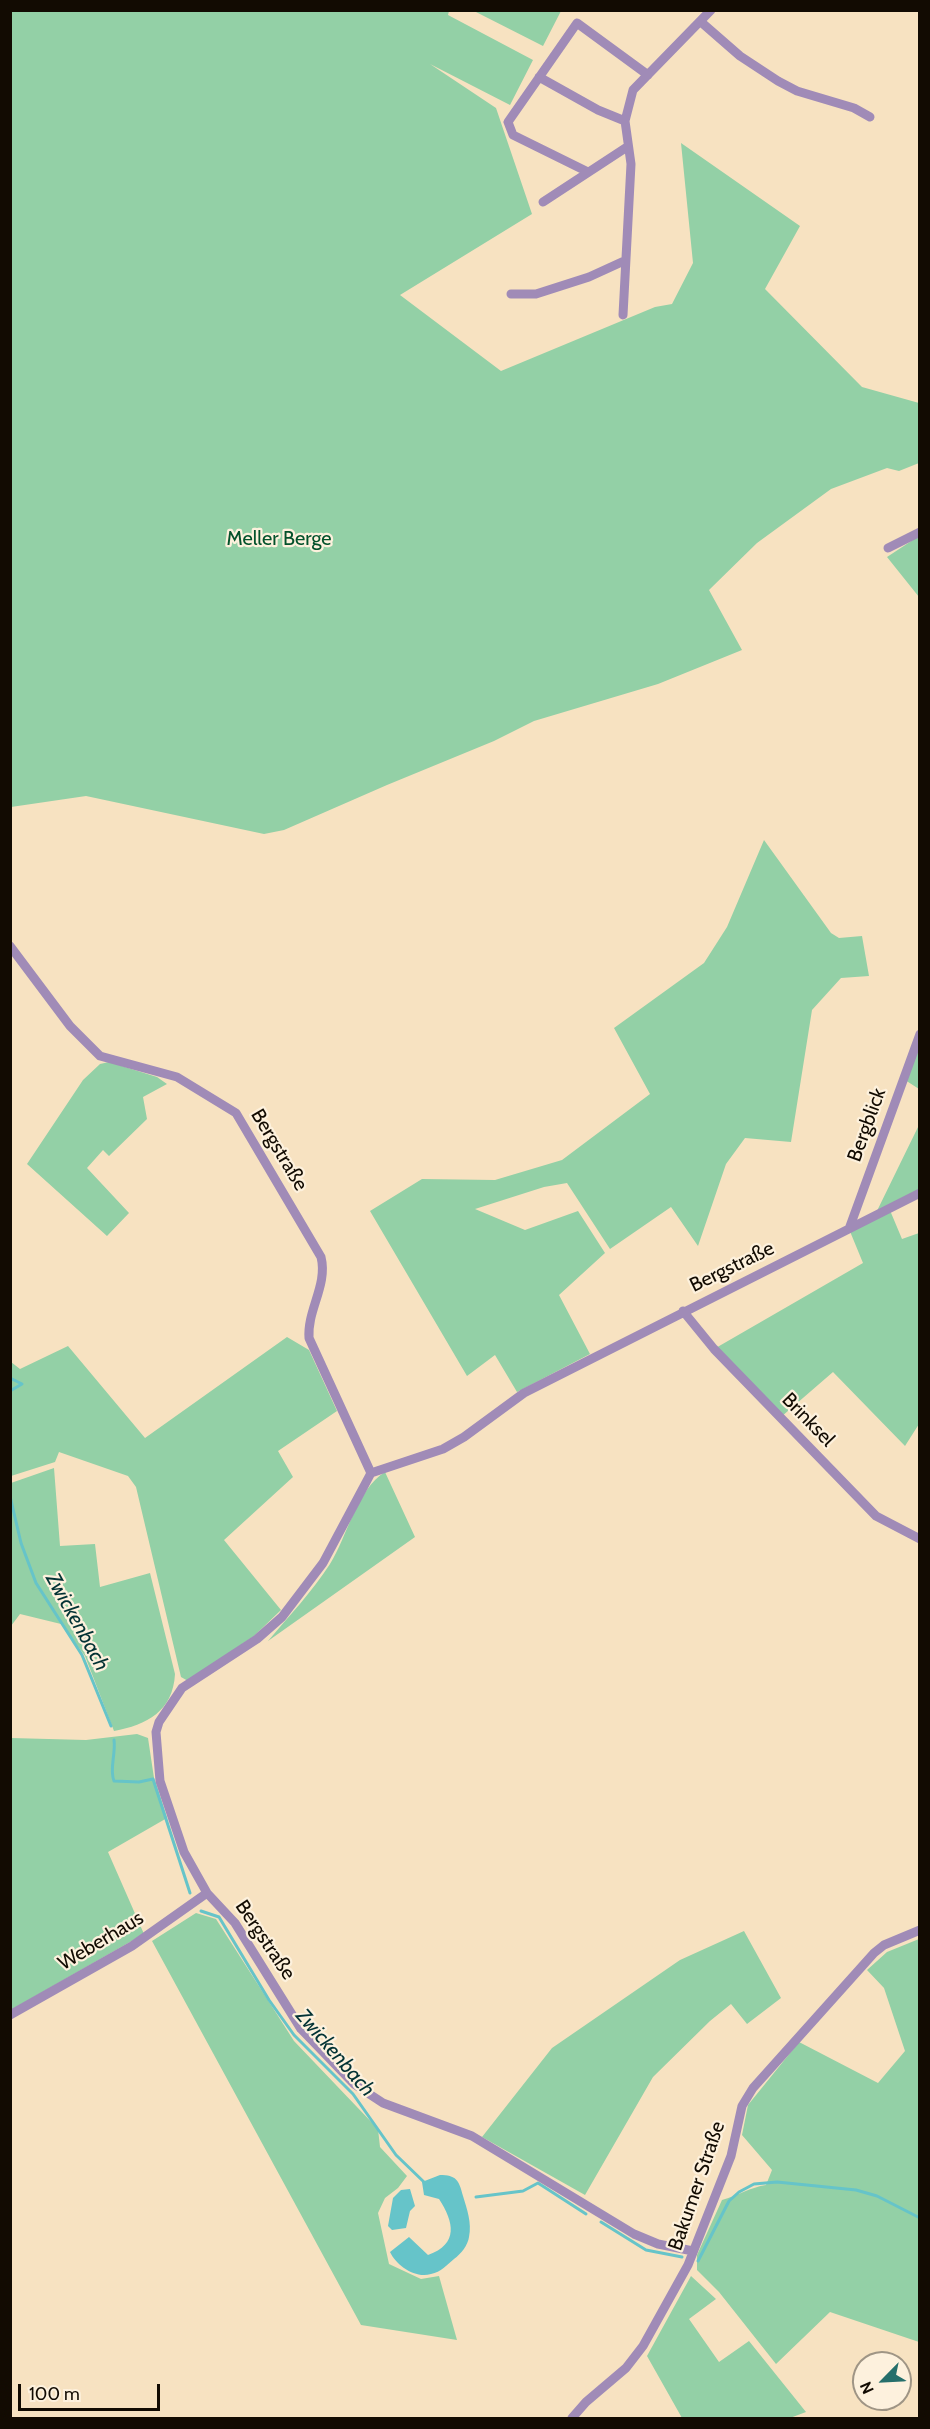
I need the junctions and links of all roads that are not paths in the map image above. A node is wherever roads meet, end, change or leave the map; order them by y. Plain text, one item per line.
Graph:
1 (711, 10) edge
2 (701, 22) junction
3 (648, 75) junction
4 (539, 77) junction
5 (870, 117) dead end
6 (625, 121) junction
7 (627, 147) junction
8 (588, 172) junction
9 (543, 202) dead end
10 (624, 261) junction
11 (512, 294) dead end
12 (623, 315) dead end
13 (920, 532) edge
14 (888, 548) dead end
15 (10, 946) edge
16 (920, 1034) edge
17 (920, 1193) edge
18 (849, 1229) junction
19 (683, 1311) junction
20 (371, 1473) junction
21 (920, 1539) edge
22 (207, 1893) junction
23 (920, 1930) edge
24 (10, 2015) edge
25 (693, 2251) junction
26 (572, 2418) edge

1 - 2 street
2 - 3 street
2 - 5 street
3 - 4 street
3 - 6 street
4 - 6 street
4 - 8 street
6 - 7 street
7 - 8 street
7 - 10 street
8 - 9 street
10 - 11 street
10 - 12 street
13 - 14 street
15 - 20 street, Bergstraße
16 - 18 street, Bergblick
17 - 18 street, Bergstraße
18 - 19 street, Bergstraße
19 - 20 street, Bergstraße
19 - 21 street, Brinksel
20 - 22 street, Bergstraße
22 - 24 street, Weberhaus
22 - 25 street, Bergstraße
23 - 25 street, Bakumer Straße
25 - 26 street, Bakumer Straße

